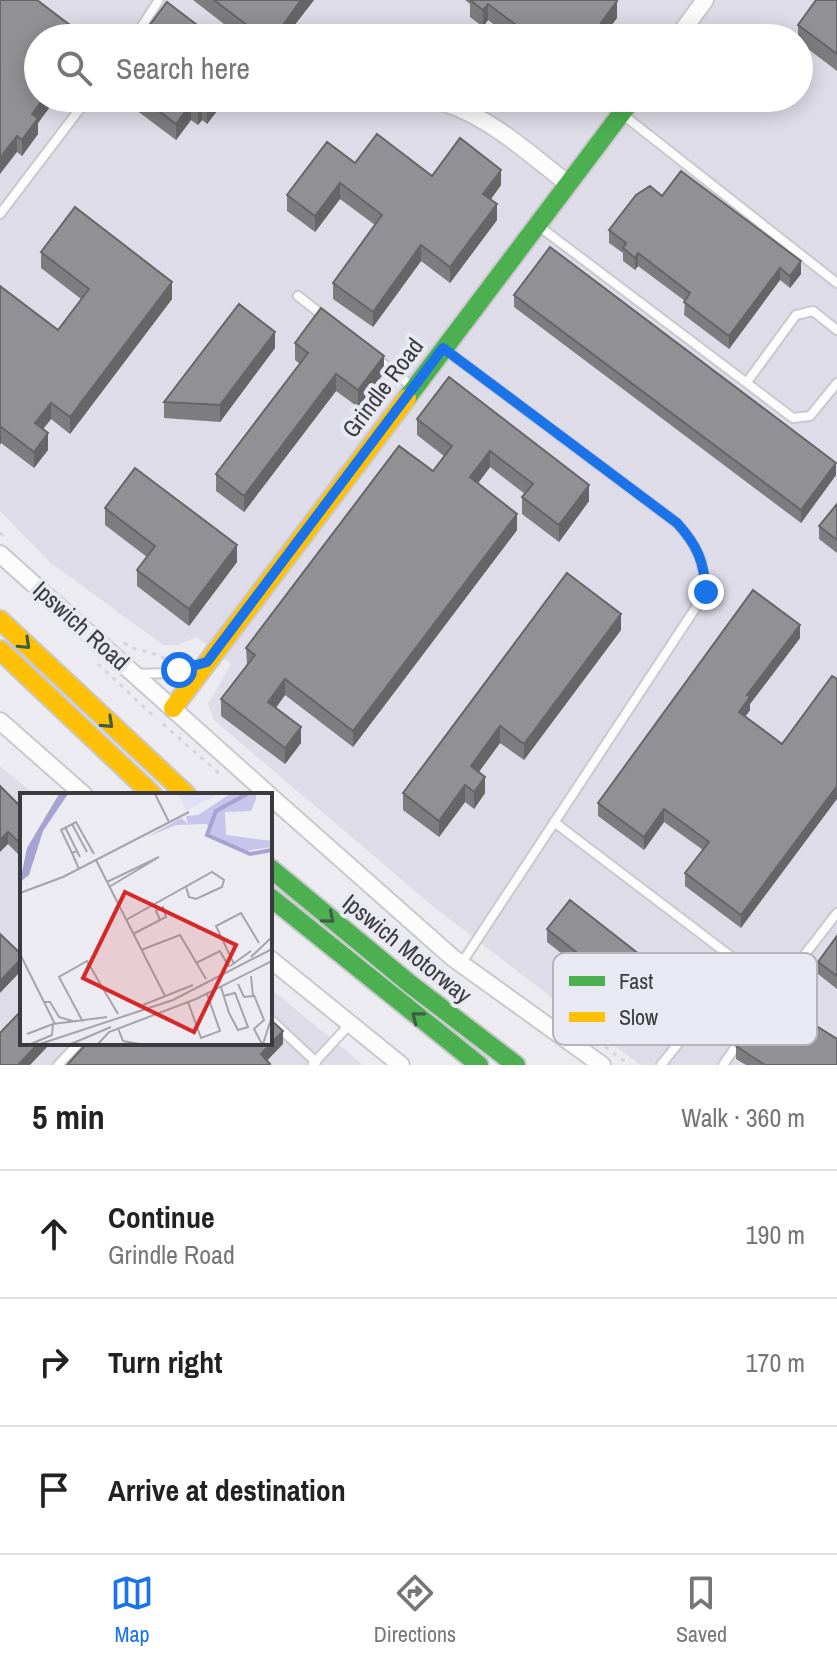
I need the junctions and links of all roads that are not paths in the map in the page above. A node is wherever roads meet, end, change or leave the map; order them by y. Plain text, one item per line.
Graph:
1 (159, 0) edge
2 (705, 0) edge
3 (143, 24) edge
4 (687, 24) edge
5 (77, 112) edge
6 (469, 112) edge
7 (621, 114) joint
8 (567, 183) junction
9 (0, 214) edge
10 (536, 224) junction
11 (837, 283) edge
12 (298, 296) dead end
13 (333, 323) edge
14 (837, 330) edge
15 (443, 348) junction
16 (367, 351) edge
17 (747, 382) junction
18 (837, 383) edge
19 (413, 387) junction
20 (5, 548) edge
21 (0, 620) edge
22 (0, 650) edge
23 (207, 662) junction
24 (135, 674) junction
25 (173, 708) junction
26 (0, 721) edge
27 (82, 793) edge
28 (151, 793) edge
29 (185, 793) edge
30 (267, 793) edge
31 (272, 798) edge
32 (554, 822) junction
33 (272, 870) edge
34 (272, 899) edge
35 (837, 913) edge
36 (726, 953) edge
37 (805, 953) edge
38 (272, 961) edge
39 (461, 964) junction
40 (272, 1021) edge
41 (349, 1025) junction
42 (553, 1030) edge
43 (77, 1045) edge
44 (574, 1045) edge
45 (677, 1045) edge
46 (737, 1045) edge
47 (314, 1063) edge
48 (58, 1065) edge
49 (401, 1065) edge
50 (479, 1065) edge
51 (518, 1065) edge
52 (602, 1065) edge
53 (661, 1065) edge
54 (723, 1065) edge

1 - 3 lane
2 - 4 street
5 - 9 lane
6 - 8 street
7 - 8 main road, Grindle Road
7 - 11 lane
8 - 10 main road, Grindle Road
10 - 15 main road, Grindle Road
10 - 17 lane
12 - 13 lane
14 - 17 lane
15 - 19 main road, Grindle Road
15 - 32 lane
16 - 19 lane
17 - 18 lane
19 - 23 main road, Grindle Road
20 - 24 street, Ipswich Road
21 -> 29 main road
22 - 28 main road
23 - 24 lane
23 - 25 main road, Grindle Road
24 - 25 street, Ipswich Road
25 - 30 street, Ipswich Road
26 - 27 street
31 - 39 street, Ipswich Road
32 - 36 lane
32 - 39 lane
33 -> 51 main road, Ipswich Motorway
50 -> 34 main road, Ipswich Motorway
35 - 37 lane
38 - 41 street
39 - 42 street, Ipswich Road
40 - 47 lane
41 - 47 lane
41 - 49 street
43 - 48 lane
44 - 52 street, Ipswich Road
45 - 53 lane
46 - 54 lane

